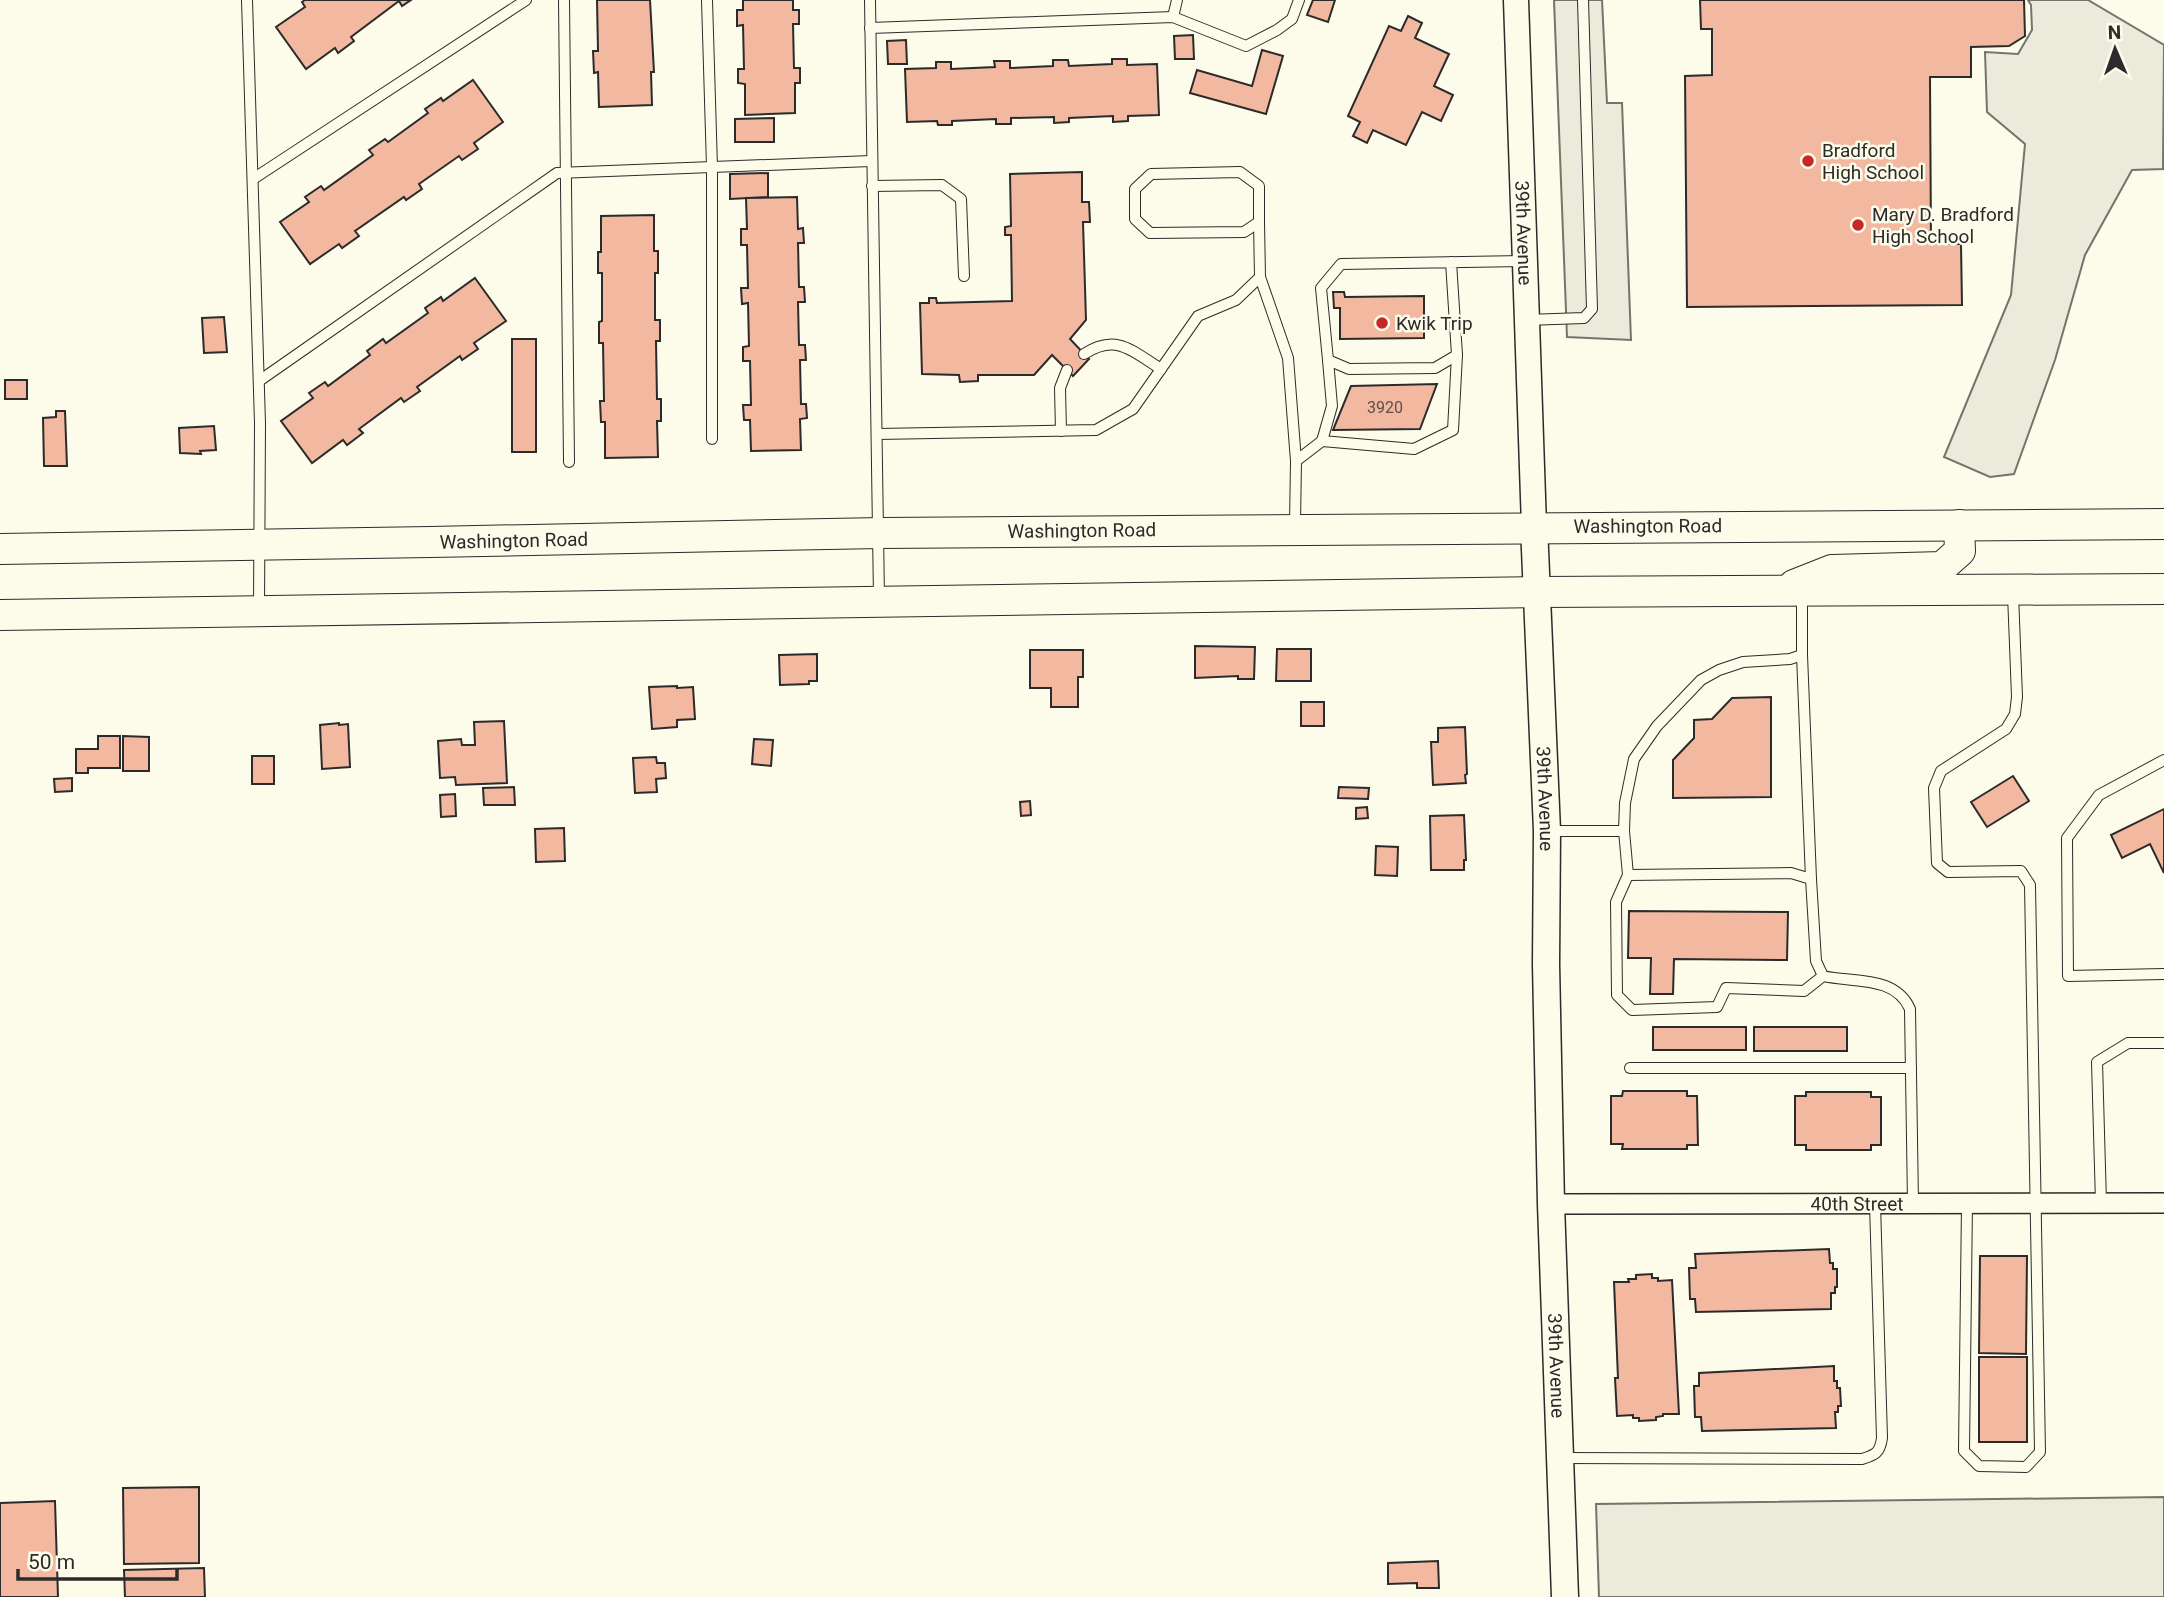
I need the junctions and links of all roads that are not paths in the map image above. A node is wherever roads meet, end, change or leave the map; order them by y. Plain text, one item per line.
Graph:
1 (247, 0) edge
2 (526, 0) edge
3 (564, 0) edge
4 (707, 0) edge
5 (870, 0) edge
6 (1177, 0) edge
7 (1299, 0) edge
8 (1516, 0) edge
9 (1583, 0) edge
10 (1173, 18) junction
11 (870, 28) junction
12 (871, 161) junction
13 (712, 167) junction
14 (568, 173) junction
15 (253, 179) junction
16 (872, 186) junction
17 (1259, 222) junction
18 (1451, 261) junction
19 (1525, 261) junction
20 (964, 276) dead end
21 (1260, 277) junction
22 (1526, 320) junction
23 (1084, 354) dead end
24 (1457, 355) junction
25 (1328, 360) junction
26 (1161, 369) junction
27 (1067, 370) dead end
28 (259, 381) junction
29 (1061, 430) junction
30 (877, 434) junction
31 (712, 439) dead end
32 (1322, 441) junction
33 (1296, 461) junction
34 (569, 462) dead end
35 (2164, 524) edge
36 (1959, 525) junction
37 (1534, 526) junction
38 (1295, 528) junction
39 (879, 533) junction
40 (260, 546) junction
41 (0, 550) edge
42 (2164, 589) edge
43 (2013, 590) junction
44 (1792, 591) junction
45 (1538, 592) junction
46 (879, 600) junction
47 (259, 612) junction
48 (0, 615) edge
49 (1801, 655) junction
50 (2164, 760) edge
51 (1547, 831) junction
52 (1624, 831) junction
53 (1628, 875) junction
54 (1811, 880) junction
55 (2164, 974) edge
56 (1823, 976) junction
57 (2164, 1043) edge
58 (1630, 1068) dead end
59 (1911, 1068) junction
60 (1913, 1203) junction
61 (1967, 1203) junction
62 (2034, 1203) junction
63 (2101, 1203) junction
64 (2164, 1203) edge
65 (1552, 1204) junction
66 (1875, 1204) junction
67 (1560, 1458) junction
68 (1565, 1597) edge

1 - 15 lane
2 - 15 lane
3 - 14 lane
4 - 13 lane
5 - 11 lane
6 - 10 lane
7 - 10 lane
8 - 19 street, 39th Avenue
9 - 22 lane
10 - 11 lane
11 - 12 lane
12 - 13 lane
12 - 16 lane
13 - 14 lane
13 - 31 lane
14 - 28 lane
14 - 34 lane
15 - 28 lane
16 - 20 lane
16 - 30 lane
17 - 17 lane
17 - 21 lane
18 - 19 lane
18 - 24 lane
18 - 25 lane
19 - 22 street, 39th Avenue
21 - 26 lane
21 - 33 lane
22 - 37 street, 39th Avenue
23 - 26 lane
24 - 25 lane
24 - 32 lane
25 - 32 lane
26 - 29 lane
27 - 29 lane
28 - 40 lane
29 - 30 lane
30 - 39 lane
32 - 33 lane
33 - 38 lane
35 - 36 main road, Washington Road
36 - 37 main road, Washington Road
36 - 44 main road
37 - 38 main road, Washington Road
37 - 45 main road, 39th Avenue
38 - 39 main road, Washington Road
39 - 40 main road, Washington Road
39 - 46 lane
40 - 41 main road, Washington Road
40 - 47 lane
42 - 43 main road
43 - 44 main road
43 - 62 lane
44 - 45 main road
44 - 49 lane
45 - 46 main road
45 - 51 main road, 39th Avenue
46 - 47 main road
47 - 48 main road
49 - 52 lane
49 - 54 lane
50 - 55 lane
51 - 52 lane
51 - 65 main road, 39th Avenue
52 - 53 lane
53 - 54 lane
53 - 56 lane
54 - 56 lane
56 - 59 lane
57 - 63 lane
58 - 59 lane
59 - 60 lane
60 - 61 street, 40th Street
60 - 66 street, 40th Street
61 - 62 street, 40th Street
61 - 62 lane
62 - 63 street, 40th Street
63 - 64 street, 40th Street
65 - 66 street, 40th Street
65 - 67 main road, 39th Avenue
66 - 67 lane
67 - 68 main road, 39th Avenue

